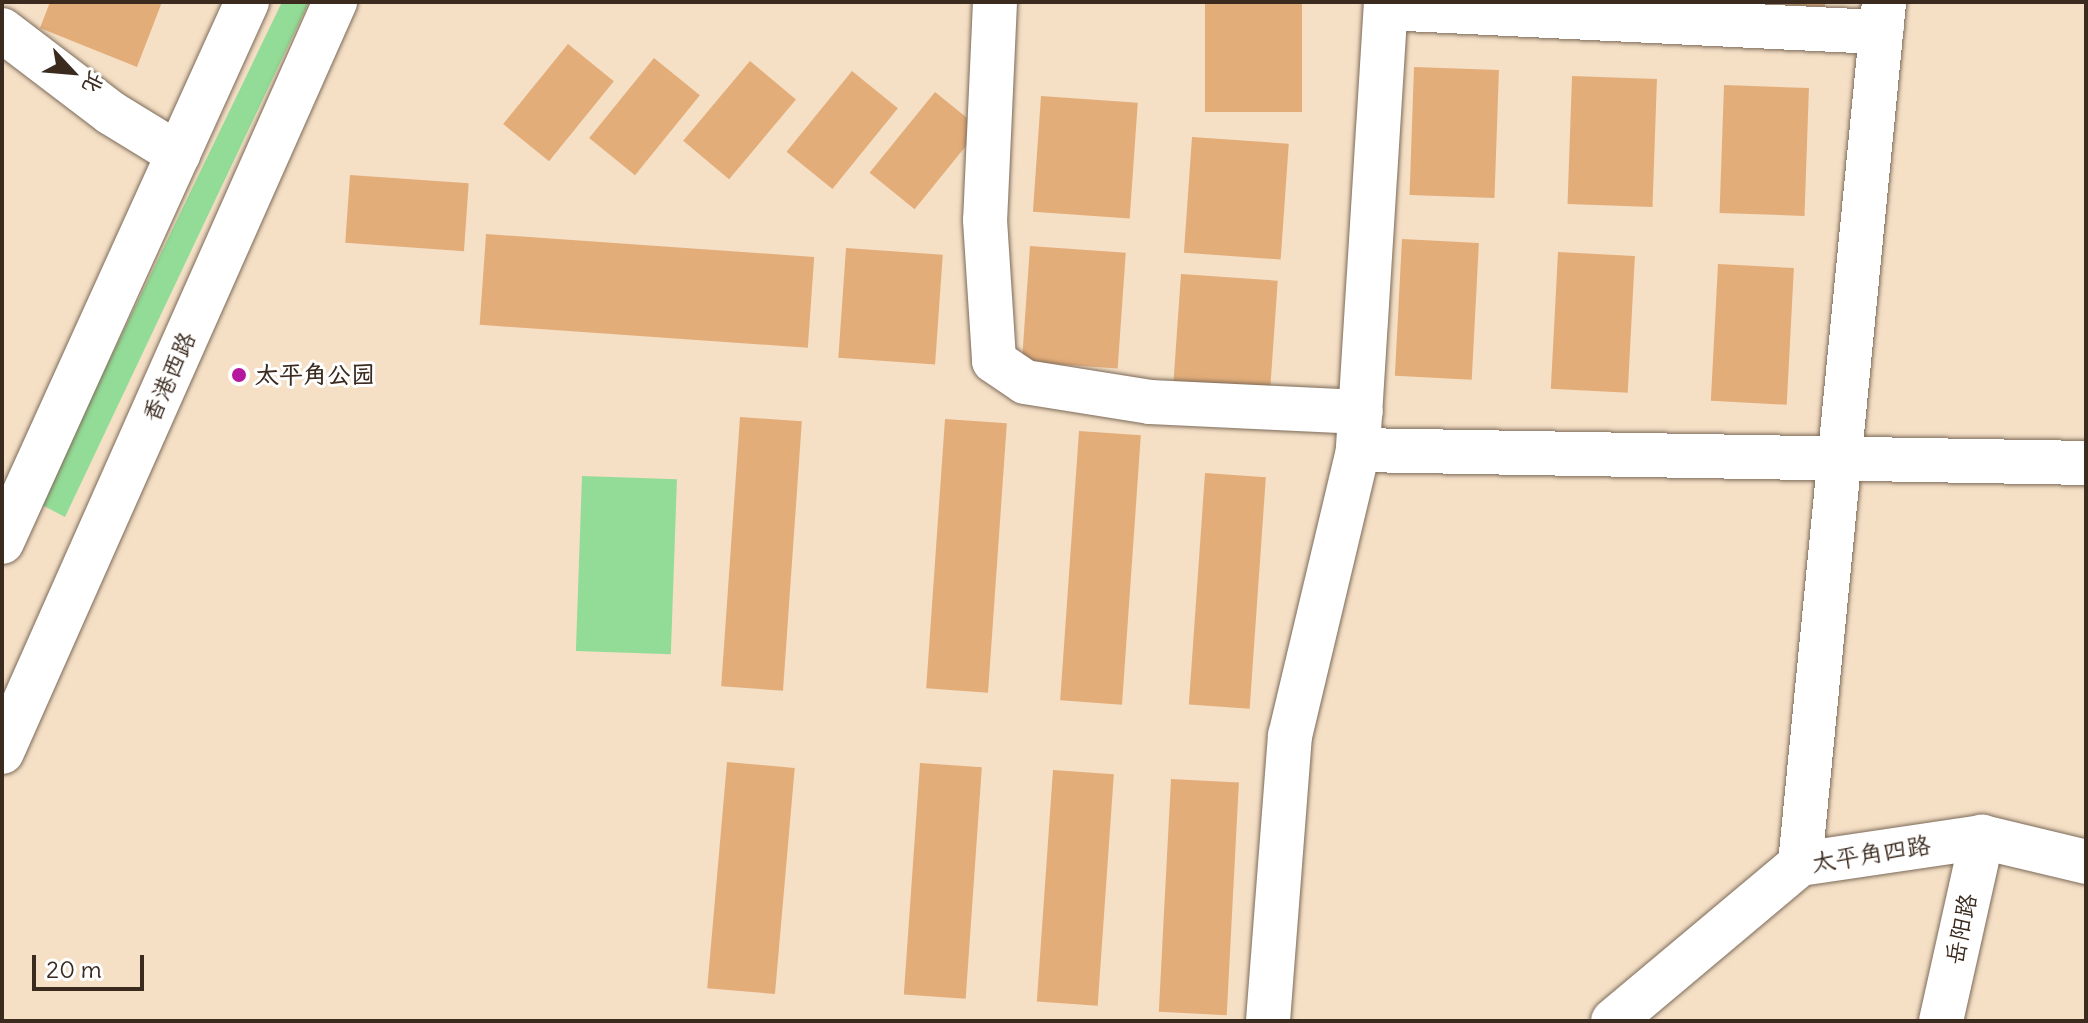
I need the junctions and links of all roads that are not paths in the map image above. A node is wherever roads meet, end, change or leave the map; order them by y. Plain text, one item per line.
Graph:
1 (247, 2) edge
2 (335, 2) edge
3 (995, 2) edge
4 (1386, 5) edge
5 (1883, 17) edge
6 (2, 30) edge
7 (178, 154) junction
8 (1359, 431) junction
9 (1840, 462) junction
10 (2086, 463) edge
11 (2, 542) edge
12 (2, 752) edge
13 (1982, 837) junction
14 (2086, 862) edge
15 (1800, 864) junction
16 (1268, 1021) edge
17 (1613, 1021) edge
18 (1941, 1021) edge

1 - 7 street
2 - 12 street, 香港西路
3 - 8 street
4 - 5 street
4 - 8 street
5 - 9 street
6 - 7 street
7 - 11 street
8 - 9 street
8 - 16 street
9 - 10 street
9 - 15 street
13 - 14 street, 太平角四路
13 - 15 street, 太平角四路
13 - 18 street, 岳阳路
15 - 17 street, 太平角四路

